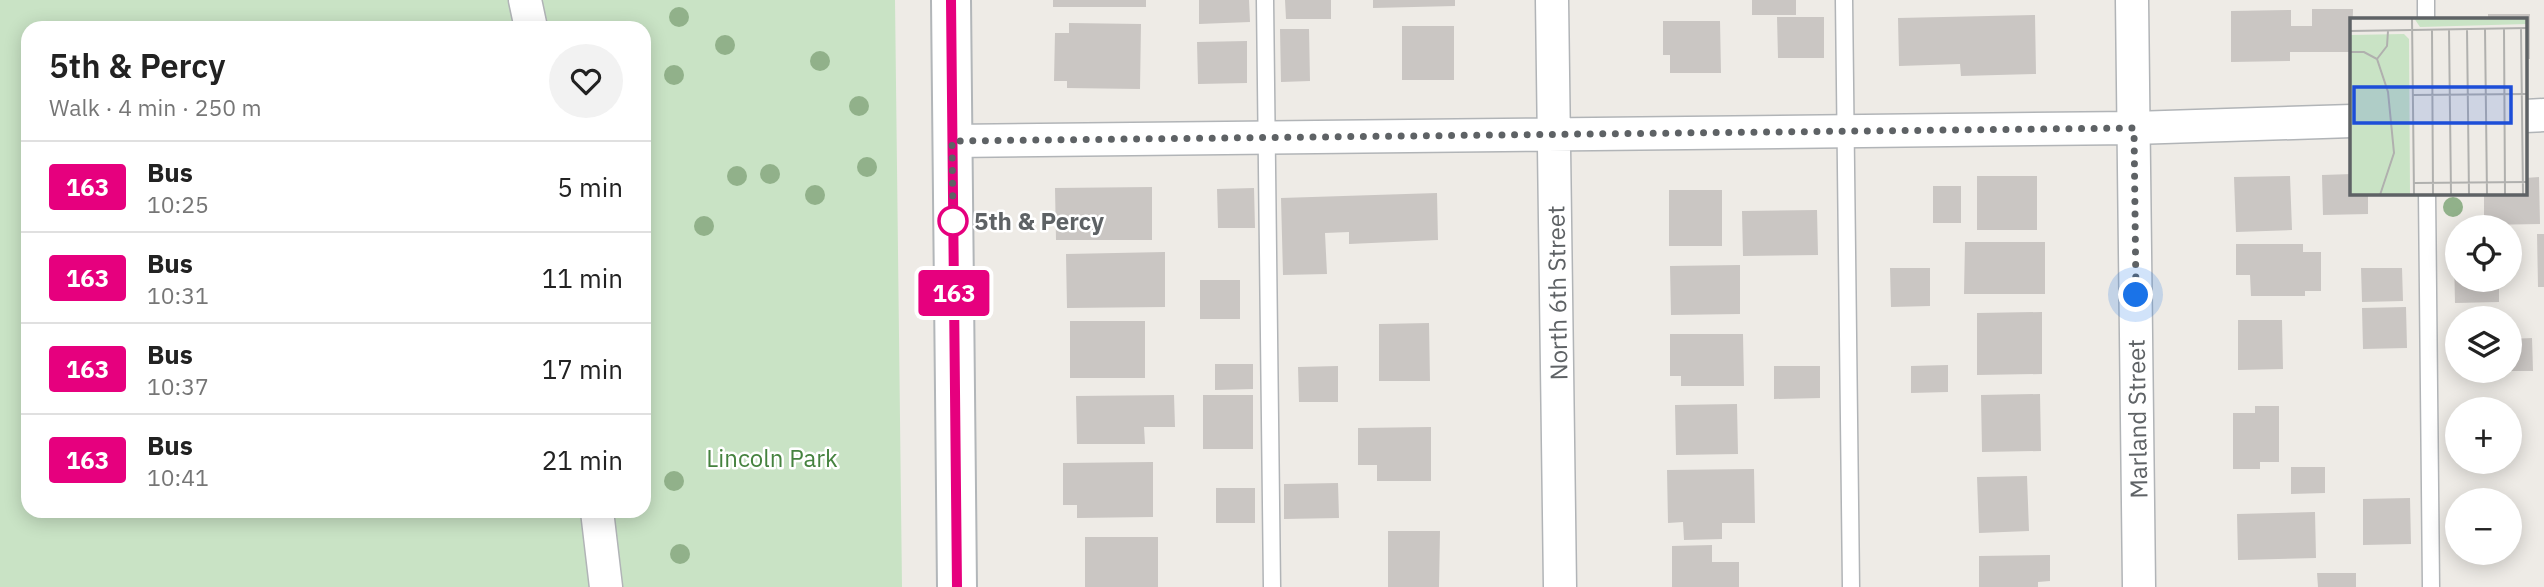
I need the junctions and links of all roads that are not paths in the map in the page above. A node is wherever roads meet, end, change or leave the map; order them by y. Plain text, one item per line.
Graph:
1 (525, 0) edge
2 (951, 0) edge
3 (1265, 0) edge
4 (1552, 0) edge
5 (1844, 0) edge
6 (2132, 0) edge
7 (2426, 0) edge
8 (2426, 18) edge
9 (530, 21) edge
10 (2544, 115) edge
11 (2526, 116) edge
12 (2350, 121) edge
13 (2134, 128) junction
14 (1846, 132) junction
15 (1554, 134) junction
16 (1266, 137) junction
17 (952, 141) junction
18 (2427, 194) edge
19 (598, 518) edge
20 (606, 587) edge
21 (957, 587) edge
22 (1272, 587) edge
23 (1560, 587) edge
24 (1851, 587) edge
25 (2139, 587) edge
26 (2431, 587) edge

1 - 9 street
2 - 17 main road
3 - 16 lane
4 - 15 street, North 6th Street
5 - 14 lane
6 - 13 street, Marland Street
7 - 8 lane
10 - 11 street
12 - 13 street
13 - 14 street
13 - 25 street, Marland Street
14 - 15 street
14 - 24 lane
15 - 16 street
15 - 23 street, North 6th Street
16 - 17 street
16 - 22 lane
17 - 21 main road
18 - 26 lane
19 - 20 street

